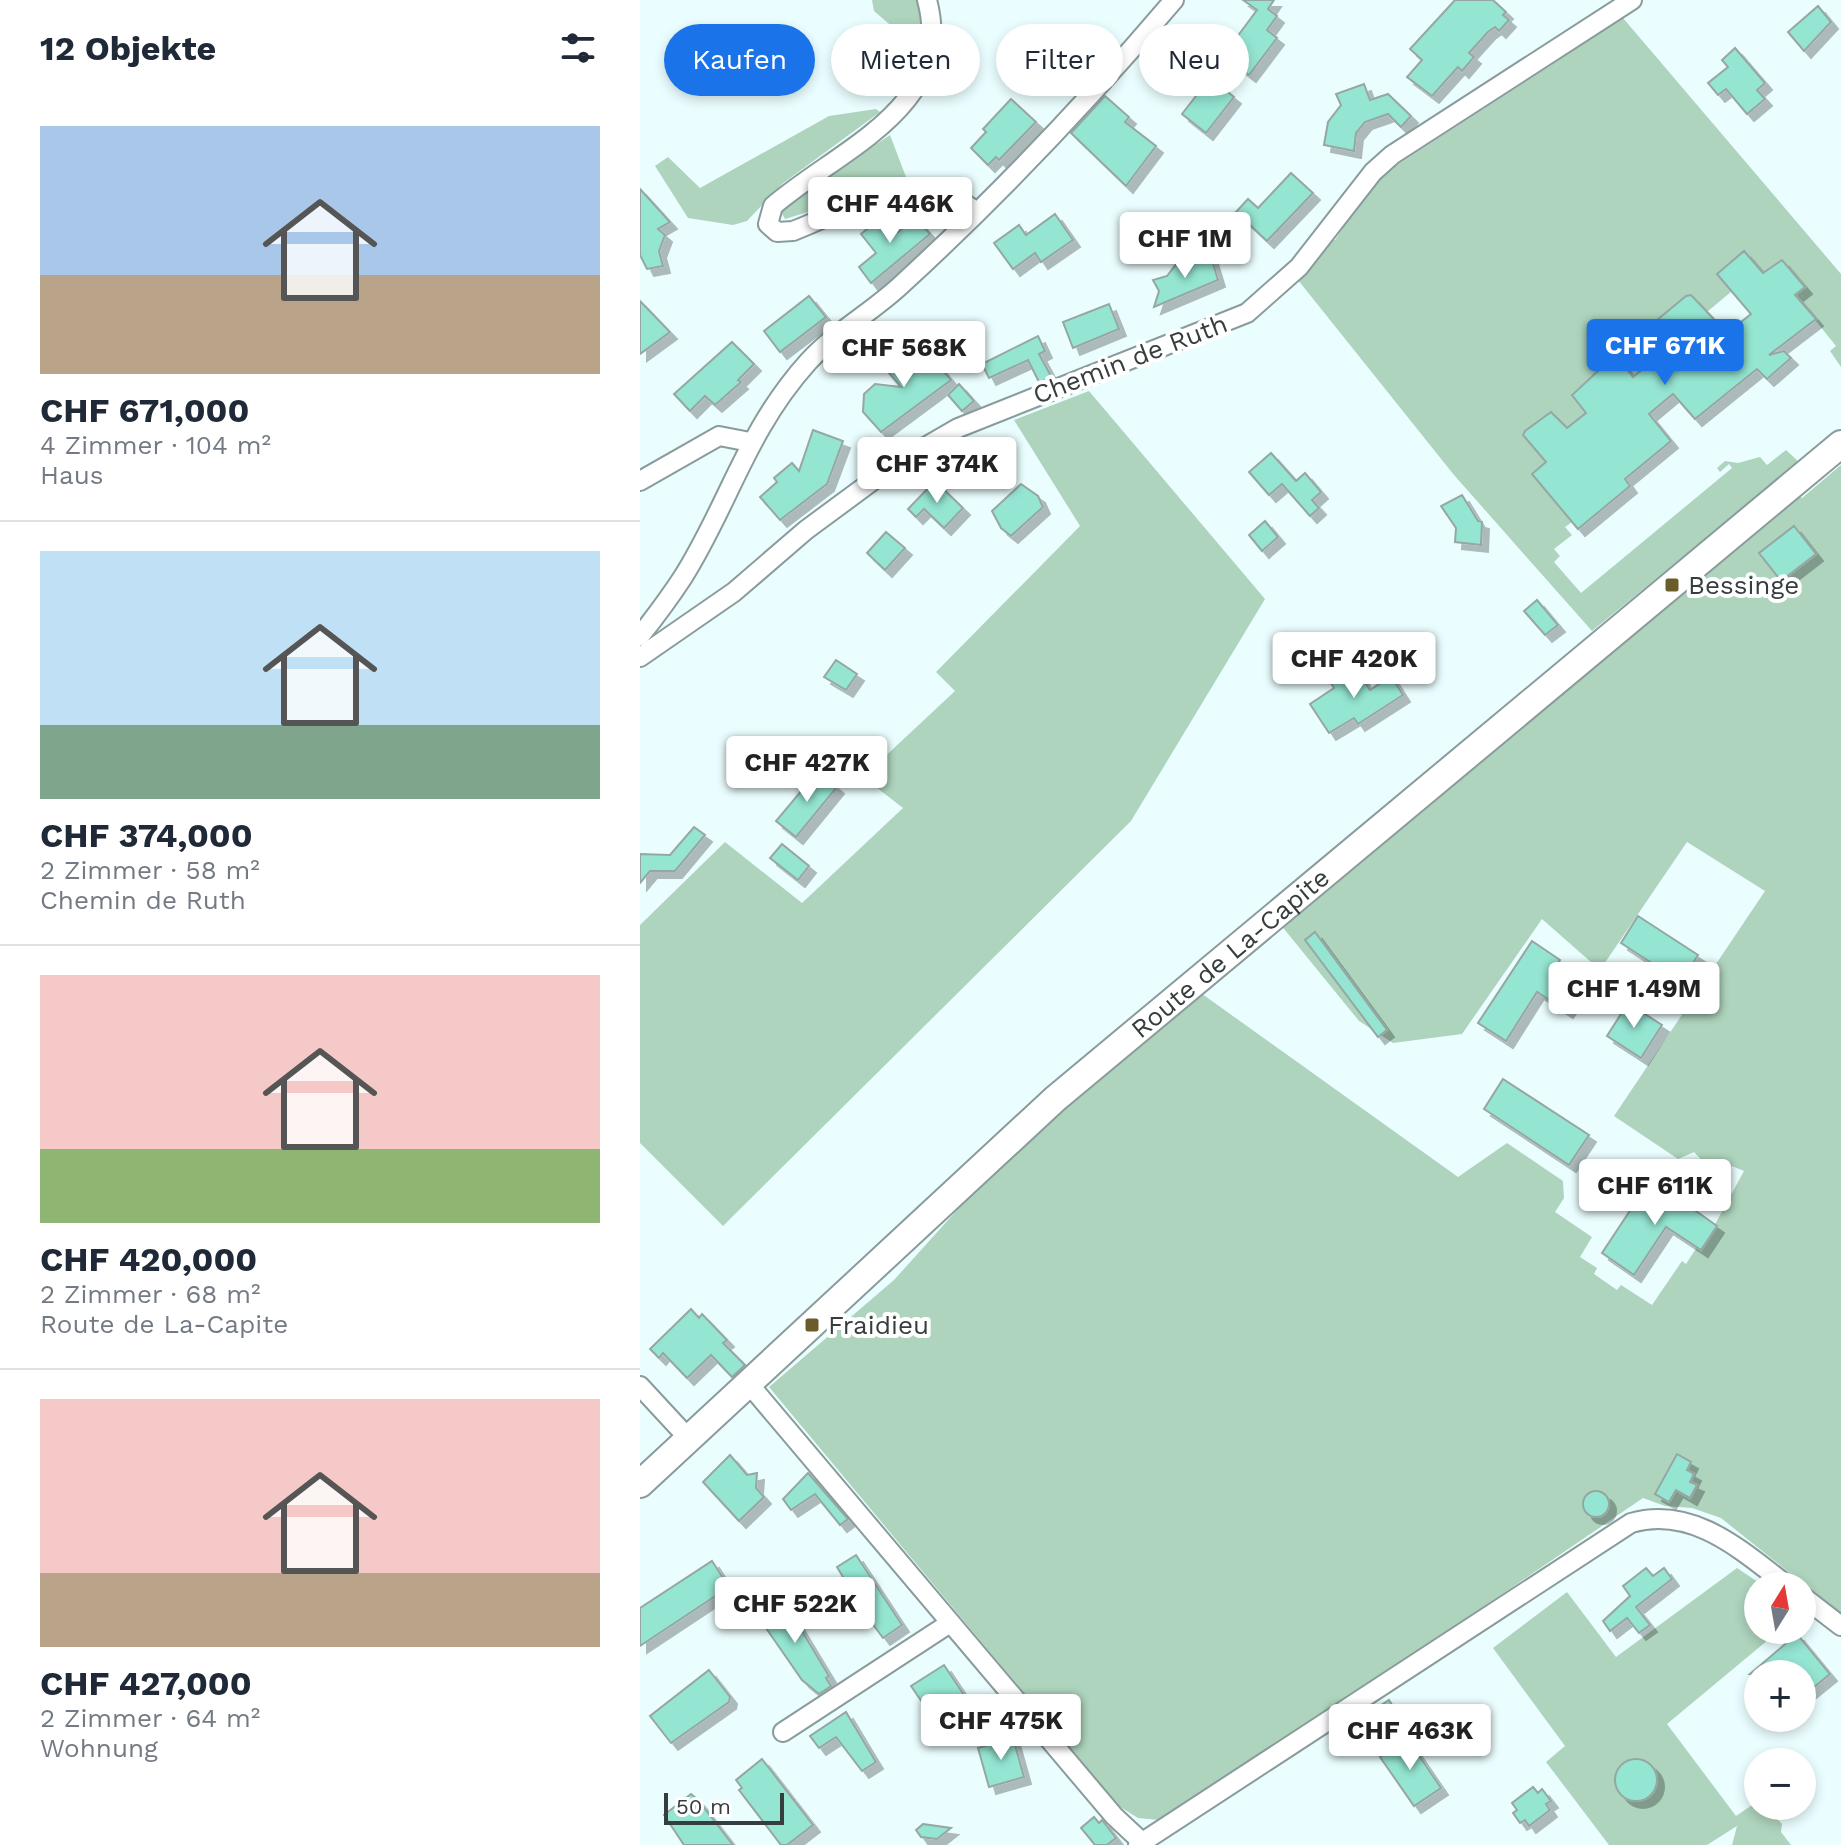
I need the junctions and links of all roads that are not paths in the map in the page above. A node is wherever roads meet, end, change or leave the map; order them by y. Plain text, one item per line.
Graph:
1 (927, 0) edge
2 (1174, 0) edge
3 (1632, 0) edge
4 (976, 212) junction
5 (750, 442) junction
6 (1841, 444) edge
7 (640, 481) edge
8 (640, 636) edge
9 (640, 657) edge
10 (748, 1383) junction
11 (640, 1386) edge
12 (690, 1440) junction
13 (640, 1484) edge
14 (1768, 1572) edge
15 (1816, 1607) edge
16 (950, 1623) junction
17 (1841, 1626) edge
18 (783, 1732) dead end
19 (1140, 1843) edge

1 - 4 street
2 - 4 street
3 - 9 street, Chemin de Ruth
4 - 5 street
5 - 7 street
5 - 8 street
6 - 10 street, Route de La-Capite
10 - 12 street, Route de La-Capite
10 - 16 street
11 - 12 street
12 - 13 street, Route de La-Capite
14 - 19 street
15 - 17 street
16 - 18 street
16 - 19 street

